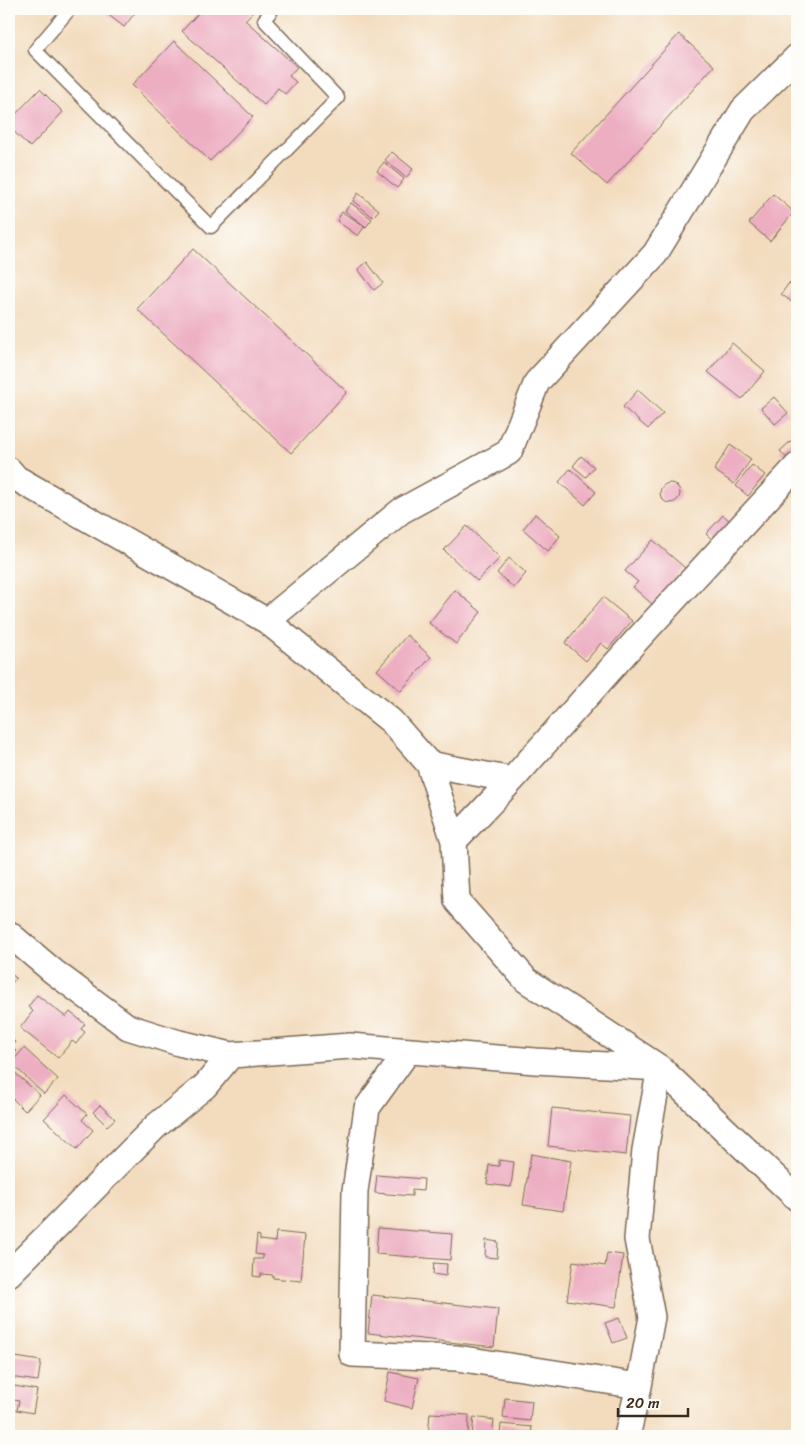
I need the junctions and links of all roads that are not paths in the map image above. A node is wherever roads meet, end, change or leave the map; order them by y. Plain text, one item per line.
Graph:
1 (70, 9) edge
2 (273, 9) edge
3 (797, 57) edge
4 (797, 466) edge
5 (9, 470) edge
6 (267, 621) junction
7 (430, 764) junction
8 (512, 780) junction
9 (454, 841) junction
10 (9, 934) edge
11 (408, 1051) junction
12 (232, 1055) junction
13 (660, 1068) junction
14 (797, 1198) edge
15 (9, 1274) edge
16 (639, 1386) junction
17 (627, 1436) edge

1 - 2 lane
3 - 6 street
4 - 8 street
5 - 6 street
6 - 7 street
7 - 8 street
7 - 9 street
8 - 9 street
9 - 13 street
10 - 12 street
11 - 12 street
11 - 13 street
11 - 16 street
12 - 15 street
13 - 14 street
13 - 16 street
16 - 17 street

